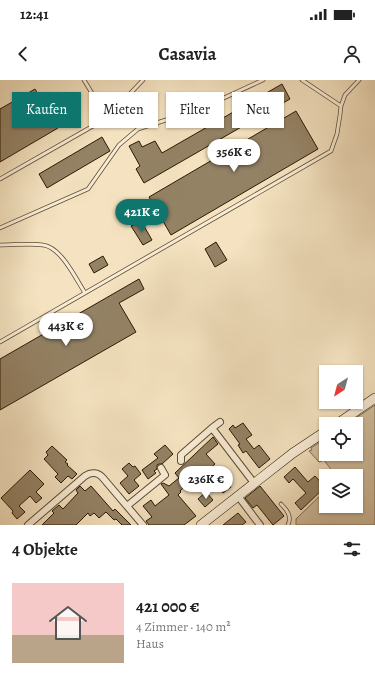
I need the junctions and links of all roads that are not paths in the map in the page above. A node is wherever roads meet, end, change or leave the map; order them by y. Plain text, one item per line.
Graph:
1 (84, 80) edge
2 (143, 80) edge
3 (263, 80) edge
4 (302, 80) edge
5 (360, 80) edge
6 (92, 92) edge
7 (132, 92) edge
8 (341, 106) junction
9 (90, 128) edge
10 (0, 179) edge
11 (0, 228) edge
12 (0, 245) edge
13 (85, 293) junction
14 (0, 342) edge
15 (375, 398) edge
16 (347, 417) edge
17 (220, 422) dead end
18 (212, 428) junction
19 (319, 436) edge
20 (181, 461) dead end
21 (161, 468) dead end
22 (254, 483) junction
23 (238, 496) junction
24 (281, 504) dead end
25 (127, 506) junction
26 (28, 525) edge
27 (143, 525) edge
28 (201, 525) edge
29 (260, 525) edge
30 (288, 525) edge

1 - 6 lane
2 - 7 lane
3 - 11 lane
4 - 8 lane
5 - 8 lane
8 - 13 lane
9 - 10 lane
12 - 13 lane
13 - 14 lane
15 - 16 main road
17 - 18 street
18 - 20 street
18 - 22 street
19 - 22 main road
21 - 25 street
22 - 23 main road
23 - 28 main road
23 - 29 street
24 - 30 lane
25 - 26 street
25 - 27 street

